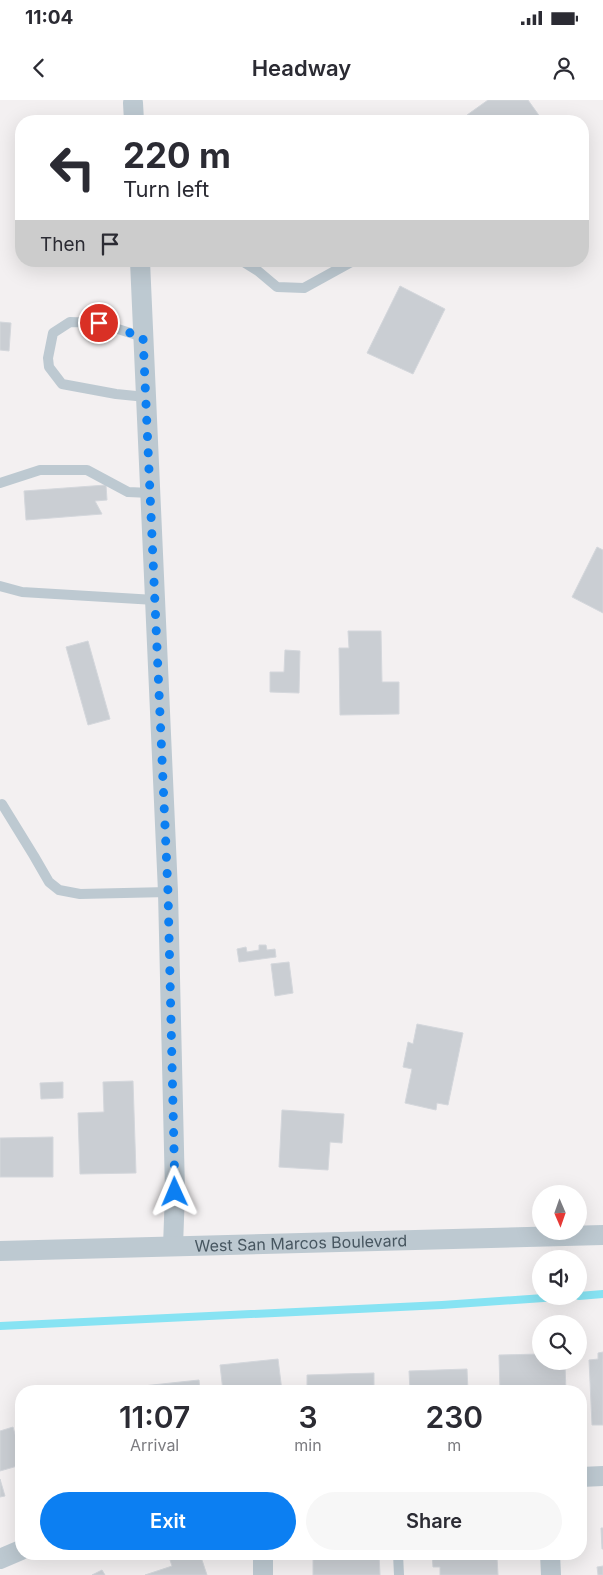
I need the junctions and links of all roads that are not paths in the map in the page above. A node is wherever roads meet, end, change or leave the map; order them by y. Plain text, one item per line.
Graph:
1 (140, 267) edge
2 (252, 267) edge
3 (341, 267) edge
4 (143, 337) junction
5 (146, 397) junction
6 (0, 483) edge
7 (150, 493) junction
8 (0, 586) edge
9 (155, 600) junction
10 (2, 804) dead end
11 (168, 892) junction
12 (603, 1235) edge
13 (173, 1246) junction
14 (0, 1251) edge
15 (603, 1476) edge
16 (587, 1477) edge
17 (15, 1553) edge
18 (0, 1559) edge
19 (263, 1560) edge
20 (398, 1560) edge
21 (550, 1560) edge
22 (263, 1575) edge
23 (399, 1575) edge
24 (551, 1575) edge

1 - 4 street
2 - 3 lane
4 - 5 street
4 - 5 lane
5 - 7 street
6 - 7 lane
7 - 9 street
8 - 9 lane
9 - 11 street
10 - 11 lane
11 - 13 street
12 - 13 street, West San Marcos Boulevard
13 - 14 street, West San Marcos Boulevard
15 - 16 street
17 - 18 street
19 - 22 street
20 - 23 lane
21 - 24 street

